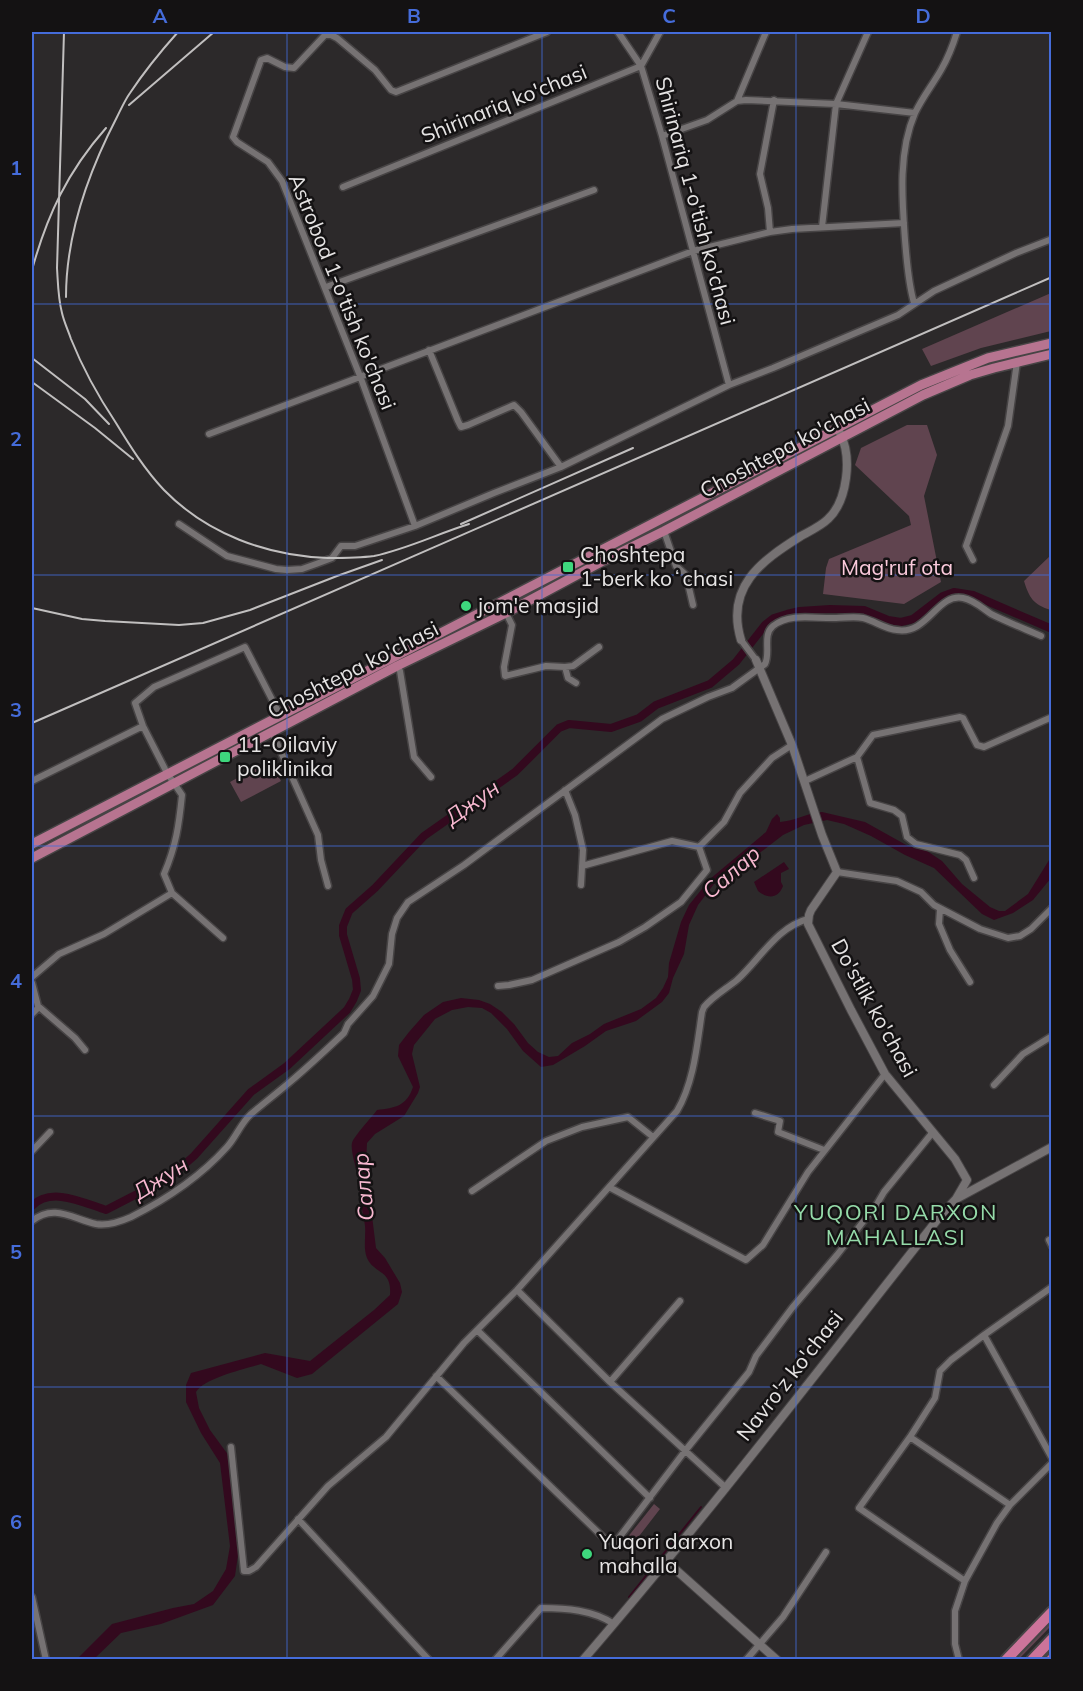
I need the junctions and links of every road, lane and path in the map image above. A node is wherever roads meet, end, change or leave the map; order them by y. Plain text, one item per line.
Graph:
1 (547, 32) edge
2 (618, 32) edge
3 (660, 32) edge
4 (766, 32) edge
5 (868, 32) edge
6 (957, 32) edge
7 (641, 66) junction
8 (774, 100) junction
9 (738, 101) junction
10 (836, 104) junction
11 (915, 113) junction
12 (662, 136) junction
13 (343, 187) dead end
14 (594, 190) dead end
15 (904, 223) junction
16 (822, 227) junction
17 (770, 232) junction
18 (1052, 239) edge
19 (693, 251) junction
20 (326, 287) junction
21 (914, 303) junction
22 (1052, 343) edge
23 (429, 350) junction
24 (1052, 354) edge
25 (1017, 362) junction
26 (360, 376) junction
27 (729, 385) junction
28 (841, 433) junction
29 (209, 434) dead end
30 (770, 464) junction
31 (561, 467) junction
32 (776, 473) junction
33 (179, 524) dead end
34 (415, 526) junction
35 (664, 531) junction
36 (973, 560) dead end
37 (693, 605) dead end
38 (506, 613) junction
39 (1041, 636) dead end
40 (741, 640) joint
41 (599, 647) dead end
42 (758, 664) junction
43 (397, 666) junction
44 (565, 668) junction
45 (576, 683) dead end
46 (280, 715) junction
47 (1052, 717) edge
48 (143, 726) junction
49 (272, 732) junction
50 (792, 745) junction
51 (857, 758) junction
52 (167, 773) junction
53 (432, 777) dead end
54 (32, 781) edge
55 (805, 781) junction
56 (175, 783) junction
57 (565, 790) junction
58 (32, 844) edge
59 (699, 847) junction
60 (32, 858) edge
61 (582, 866) junction
62 (837, 872) junction
63 (974, 878) dead end
64 (581, 885) dead end
65 (328, 886) dead end
66 (172, 893) junction
67 (1052, 908) edge
68 (940, 909) junction
69 (808, 919) junction
70 (223, 938) dead end
71 (32, 977) edge
72 (970, 982) dead end
73 (32, 983) edge
74 (498, 986) dead end
75 (39, 1007) junction
76 (32, 1014) edge
77 (1052, 1036) edge
78 (85, 1050) dead end
79 (885, 1074) junction
80 (994, 1084) dead end
81 (755, 1113) dead end
82 (50, 1132) dead end
83 (933, 1132) junction
84 (653, 1137) junction
85 (1052, 1147) edge
86 (32, 1150) edge
87 (824, 1150) junction
88 (967, 1180) junction
89 (609, 1187) junction
90 (975, 1190) junction
91 (472, 1191) dead end
92 (956, 1199) junction
93 (32, 1221) edge
94 (1052, 1287) edge
95 (517, 1290) junction
96 (680, 1301) dead end
97 (477, 1330) junction
98 (984, 1335) junction
99 (436, 1377) junction
100 (610, 1382) junction
101 (910, 1437) junction
102 (231, 1447) dead end
103 (684, 1451) junction
104 (1052, 1458) edge
105 (1052, 1463) edge
106 (725, 1487) junction
107 (650, 1497) junction
108 (1010, 1505) junction
109 (298, 1519) junction
110 (826, 1552) dead end
111 (666, 1561) junction
112 (965, 1581) junction
113 (32, 1597) edge
114 (1052, 1612) edge
115 (614, 1624) junction
116 (1052, 1639) edge
117 (760, 1644) junction
118 (46, 1659) edge
119 (429, 1659) edge
120 (495, 1659) edge
121 (584, 1659) edge
122 (746, 1659) edge
123 (777, 1659) edge
124 (959, 1659) edge
125 (1006, 1659) edge
126 (1032, 1659) edge

1 - 20 street, Astrobod 1-o'tish ko'chasi
2 - 7 street, Shirinariq 1-o'tish ko'chasi
3 - 7 street
4 - 9 street
5 - 10 street
6 - 11 street
7 - 12 street, Shirinariq 1-o'tish ko'chasi
7 - 13 street, Shirinariq ko'chasi
8 - 9 street
8 - 10 street
8 - 17 street
9 - 12 street
10 - 11 street
10 - 16 street
11 - 15 street
12 - 19 street, Shirinariq 1-o'tish ko'chasi
14 - 20 street
15 - 16 street
15 - 21 street
16 - 17 street
17 - 19 street
18 - 21 street
19 - 23 street
19 - 27 street, Shirinariq 1-o'tish ko'chasi
20 - 26 street, Astrobod 1-o'tish ko'chasi
21 - 27 street
22 - 28 main road, Choshtepa ko'chasi
23 - 26 street
23 - 31 street
24 - 25 main road, Choshtepa ko'chasi
25 - 28 main road, Choshtepa ko'chasi
25 - 36 street
26 - 29 street
26 - 34 street, Astrobod 1-o'tish ko'chasi
27 - 31 street
28 - 30 main road, Choshtepa ko'chasi
28 - 32 main road, Choshtepa ko'chasi
28 - 40 street
30 - 32 main road
30 - 46 main road, Choshtepa ko'chasi
31 - 34 street
32 - 35 main road, Choshtepa ko'chasi
33 - 34 street
35 - 37 street
35 - 38 main road, Choshtepa ko'chasi
38 - 43 main road, Choshtepa ko'chasi
38 - 44 street
39 - 42 street
40 - 42 street
41 - 44 street
42 - 50 street
42 - 57 street
43 - 49 main road, Choshtepa ko'chasi
43 - 53 street
44 - 45 street
46 - 48 street
46 - 52 main road, Choshtepa ko'chasi
47 - 51 street
48 - 52 street
48 - 54 street
49 - 56 main road, Choshtepa ko'chasi
49 - 65 street
50 - 55 street
50 - 59 street
51 - 55 street
51 - 63 street
52 - 56 street
52 - 58 main road, Choshtepa ko'chasi
55 - 62 street
56 - 60 main road, Choshtepa ko'chasi
56 - 66 street
57 - 61 street
57 - 93 street
59 - 61 street
59 - 74 street
61 - 64 street
62 - 68 street
62 - 69 street
66 - 70 street
66 - 71 street
67 - 68 street
68 - 72 street
69 - 79 street, Do'stlik ko'chasi
69 - 84 street
73 - 75 street
75 - 76 street
75 - 78 street
77 - 80 street
79 - 83 street, Do'stlik ko'chasi
79 - 87 street
81 - 87 street
82 - 86 street
83 - 88 street, Do'stlik ko'chasi
83 - 103 street
84 - 89 street
84 - 91 street
85 - 90 street, Navro'z ko'chasi
87 - 89 street
88 - 90 street, Do'stlik ko'chasi
88 - 92 street
89 - 95 street
90 - 92 street, Navro'z ko'chasi
92 - 106 street, Navro'z ko'chasi
94 - 98 street
95 - 97 street
95 - 100 street
96 - 100 street
97 - 99 street
97 - 107 street
98 - 101 street
98 - 104 street
99 - 107 street
99 - 109 street
100 - 103 street
101 - 108 street
101 - 112 street
102 - 109 street
103 - 106 street
103 - 107 street
105 - 108 street
106 - 111 street, Navro'z ko'chasi
108 - 112 street
109 - 119 street
110 - 117 street
111 - 115 street, Navro'z ko'chasi
111 - 117 street
112 - 124 street
113 - 118 street
114 - 125 highway
115 - 120 street
115 - 121 street, Navro'z ko'chasi
116 - 126 highway
117 - 122 street
117 - 123 street

